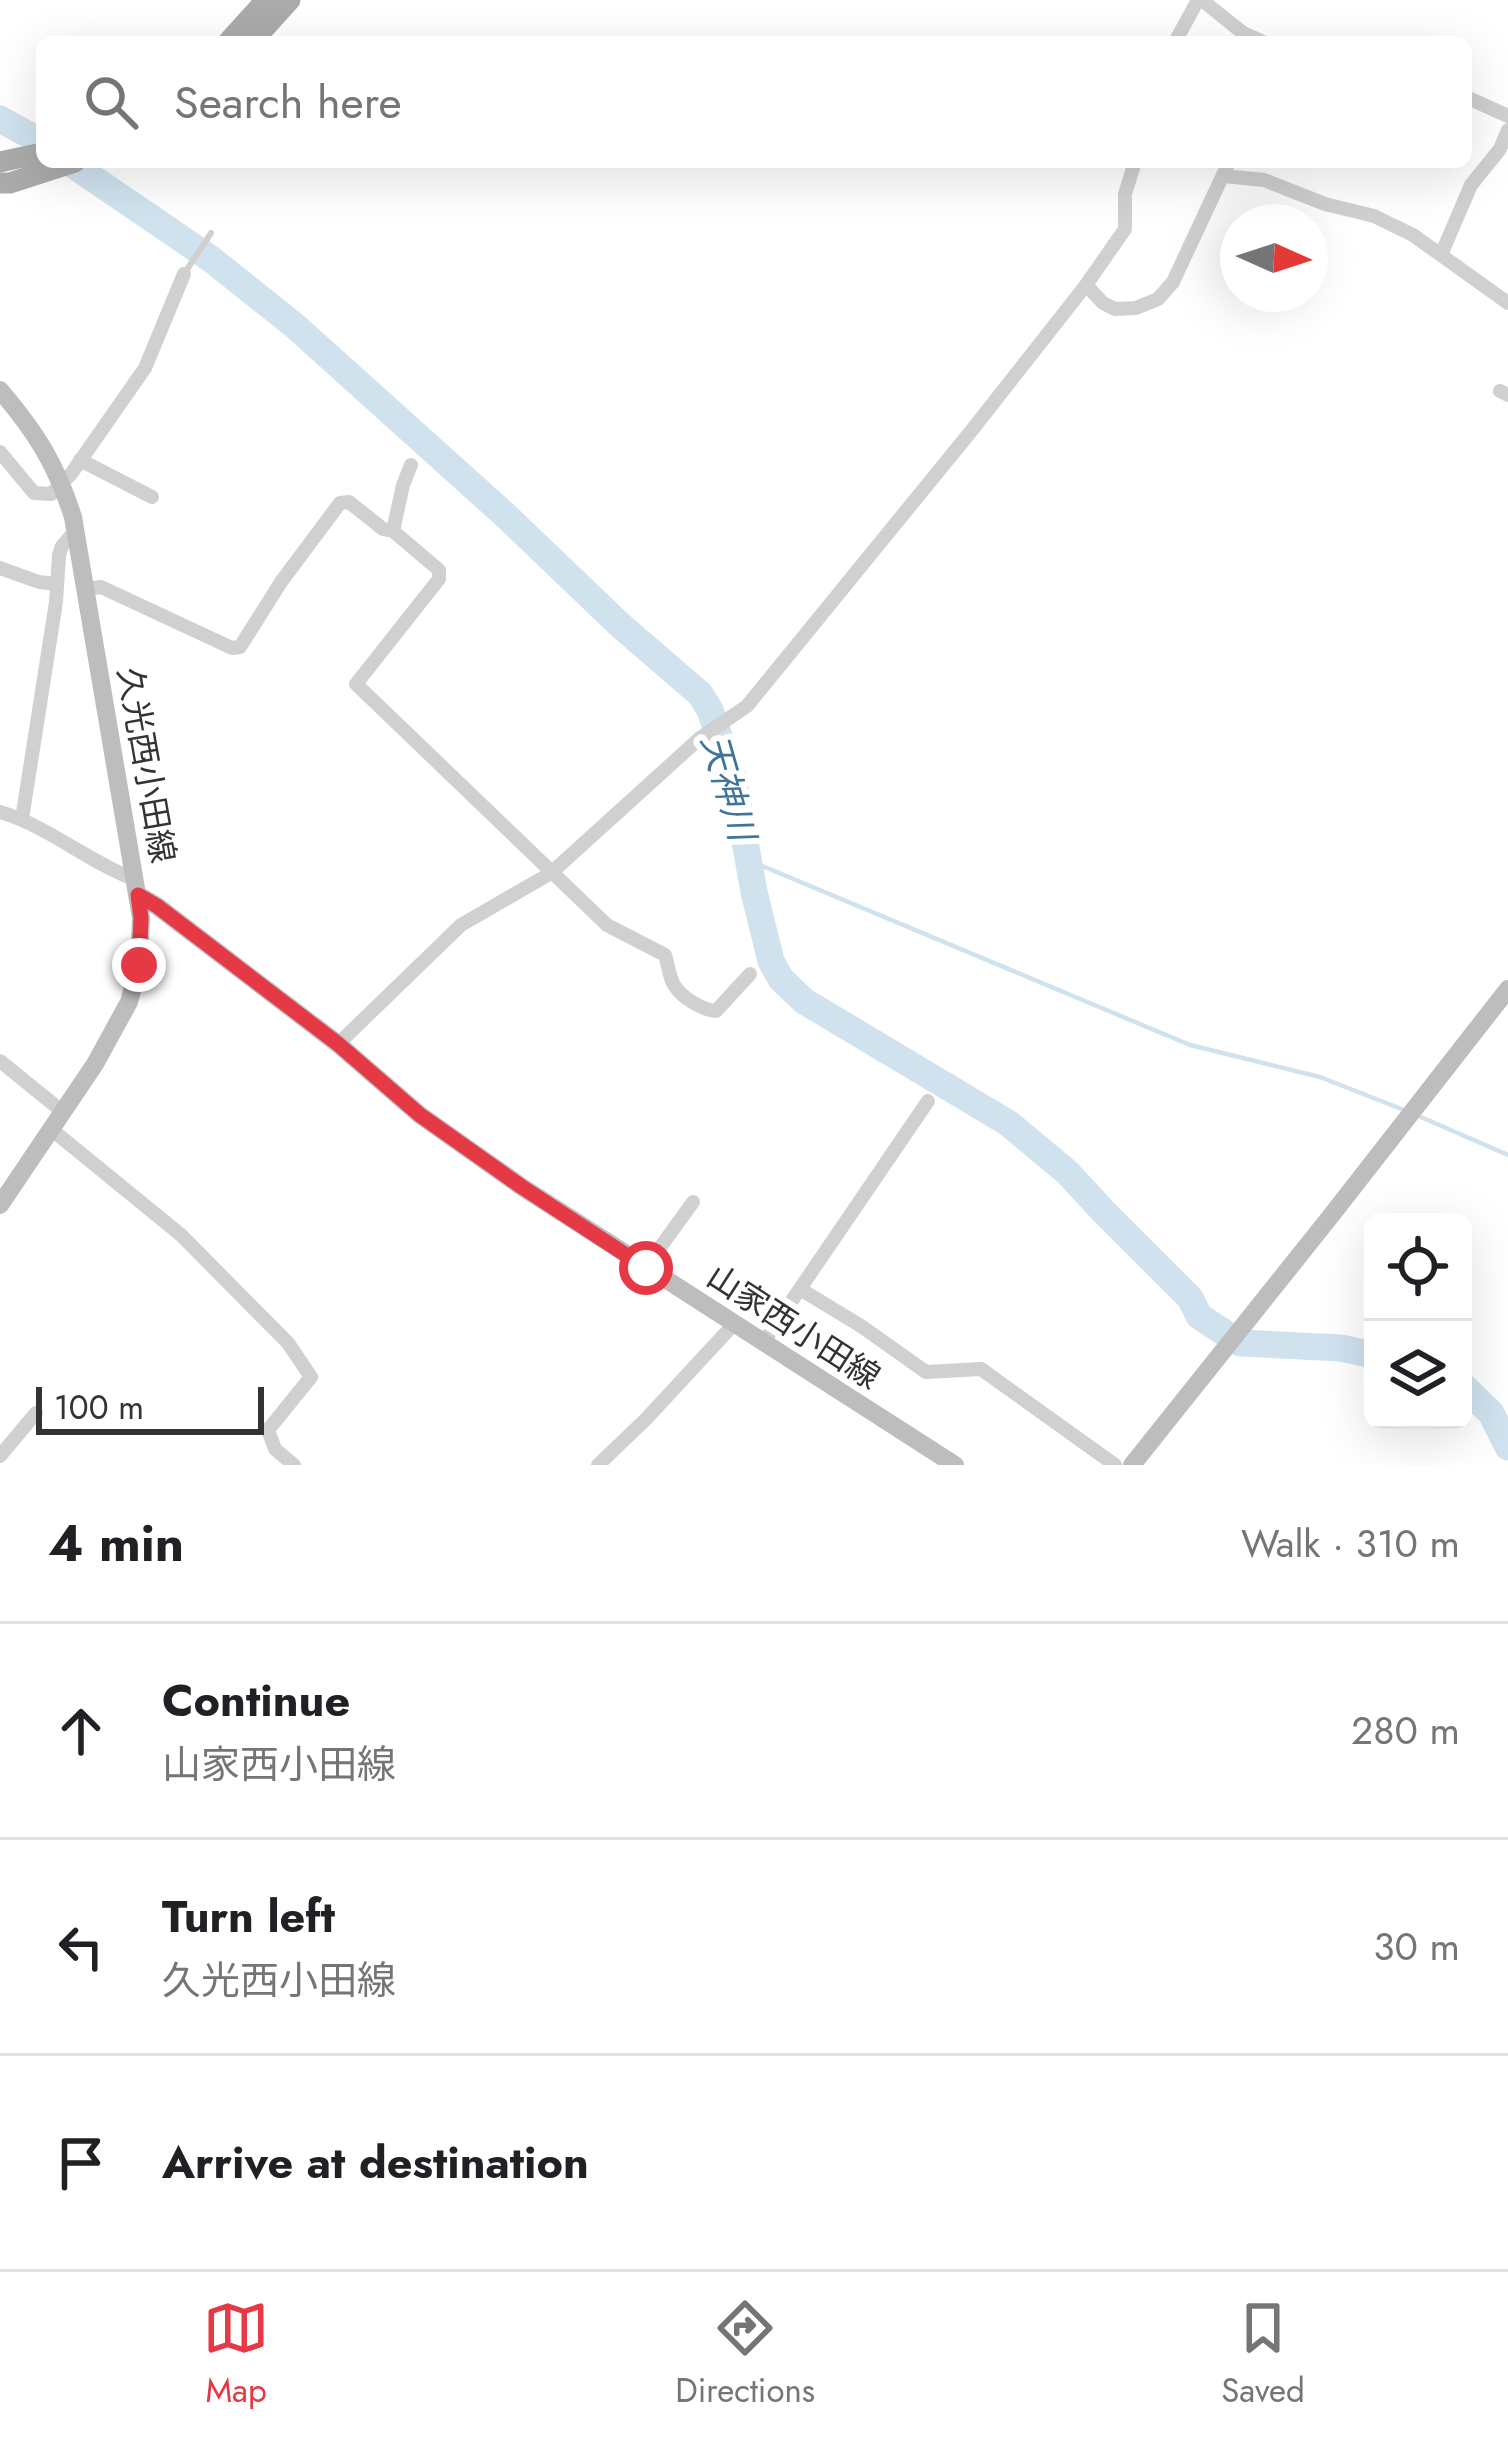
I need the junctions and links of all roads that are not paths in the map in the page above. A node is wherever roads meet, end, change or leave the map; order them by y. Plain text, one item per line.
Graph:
1 (266, 0) edge
2 (290, 0) edge
3 (1200, 0) edge
4 (233, 36) edge
5 (257, 36) edge
6 (1179, 36) edge
7 (1250, 36) edge
8 (1472, 100) edge
9 (1508, 116) edge
10 (1508, 130) edge
11 (36, 157) edge
12 (44, 168) edge
13 (1133, 168) edge
14 (1227, 169) edge
15 (3, 176) edge
16 (211, 233) dead end
17 (1441, 255) junction
18 (184, 274) joint
19 (1086, 285) junction
20 (1508, 303) edge
21 (0, 390) edge
22 (0, 452) edge
23 (80, 460) junction
24 (411, 465) dead end
25 (62, 483) junction
26 (152, 497) dead end
27 (76, 530) junction
28 (393, 531) junction
29 (0, 568) edge
30 (57, 584) junction
31 (87, 589) junction
32 (0, 812) edge
33 (22, 819) junction
34 (551, 873) junction
35 (137, 887) junction
36 (750, 974) dead end
37 (1508, 988) edge
38 (338, 1044) junction
39 (0, 1061) edge
40 (928, 1101) dead end
41 (57, 1121) junction
42 (693, 1202) dead end
43 (0, 1205) edge
44 (646, 1268) junction
45 (800, 1288) junction
46 (734, 1324) junction
47 (763, 1343) junction
48 (36, 1413) dead end
49 (0, 1456) edge
50 (294, 1465) edge
51 (598, 1465) edge
52 (955, 1465) edge
53 (1115, 1465) edge
54 (1132, 1465) edge

1 - 4 main road
2 - 5 main road
3 - 6 street
3 - 7 street
8 - 9 street
10 - 17 street
11 - 15 main road
12 - 15 main road
13 - 19 street
14 - 17 street
14 - 19 street
16 - 18 lane
17 - 20 street
18 - 23 street
19 - 34 street
21 - 25 main road, 久光西小田線
22 - 25 street
23 - 25 street
23 - 26 street
24 - 28 street
25 - 27 main road, 久光西小田線
27 - 30 street
27 - 31 main road, 久光西小田線
28 - 31 street
28 - 34 street
29 - 30 street
30 - 33 street
31 - 35 main road, 久光西小田線
32 - 33 street
33 - 35 street
34 - 36 street
34 - 38 street
35 - 38 main road, 山家西小田線
35 - 41 main road, 久光西小田線
37 - 54 main road
38 - 44 main road, 山家西小田線
39 - 41 street
40 - 45 street
41 - 43 main road, 久光西小田線
41 - 50 street
42 - 44 street
44 - 46 main road, 山家西小田線
45 - 47 street
45 - 53 street
46 - 47 main road, 山家西小田線
46 - 51 street
47 - 52 main road, 山家西小田線
48 - 49 street

